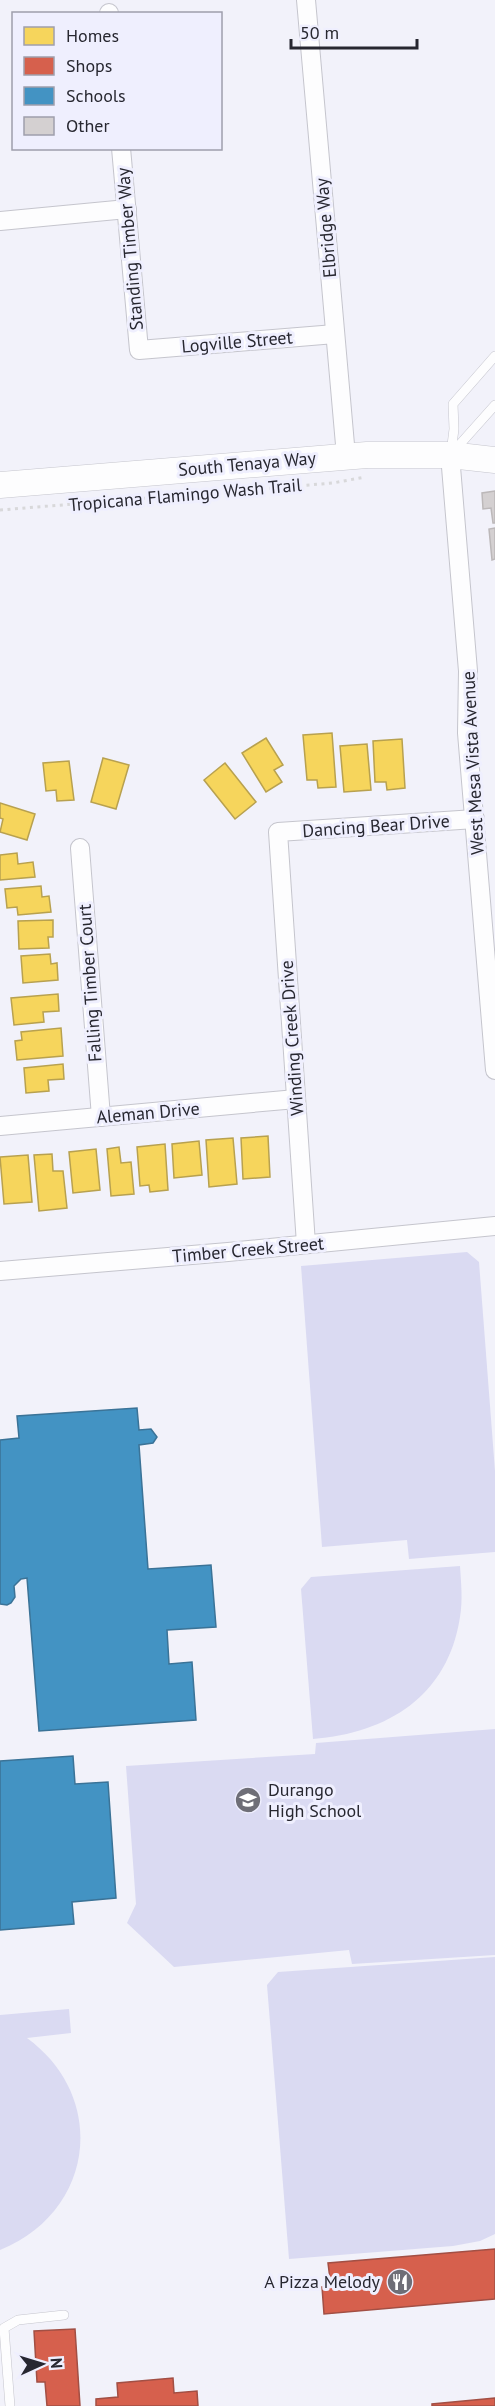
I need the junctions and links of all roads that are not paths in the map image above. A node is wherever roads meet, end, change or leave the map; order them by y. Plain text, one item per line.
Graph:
1 (306, 0) edge
2 (121, 150) edge
3 (127, 209) junction
4 (0, 221) edge
5 (336, 334) junction
6 (139, 350) joint
7 (495, 356) edge
8 (495, 405) edge
9 (450, 455) junction
10 (346, 456) junction
11 (495, 460) edge
12 (0, 486) edge
13 (475, 819) junction
14 (278, 832) joint
15 (80, 848) dead end
16 (494, 1006) edge
17 (495, 1070) edge
18 (296, 1099) junction
19 (101, 1117) junction
20 (0, 1126) edge
21 (495, 1226) edge
22 (306, 1244) junction
23 (0, 1271) edge
24 (64, 2315) dead end
25 (2, 2328) edge
26 (3, 2354) edge
27 (10, 2406) edge

1 - 5 street, Elbridge Way
2 - 3 street, Standing Timber Way
3 - 4 street
3 - 6 street, Standing Timber Way
5 - 6 street, Logville Street
5 - 10 street, Elbridge Way
7 - 9 lane
8 - 9 lane
9 - 10 street, South Tenaya Way
9 - 11 street, South Tenaya Way
9 - 13 street, West Mesa Vista Avenue
10 - 12 street, South Tenaya Way
13 - 14 street, Dancing Bear Drive
13 - 16 street, West Mesa Vista Avenue
14 - 18 street, Winding Creek Drive
15 - 19 street, Falling Timber Court
16 - 17 street, West Mesa Vista Avenue
18 - 19 street, Aleman Drive
18 - 22 street, Winding Creek Drive
19 - 20 street, Aleman Drive
21 - 22 street, Timber Creek Street
22 - 23 street, Timber Creek Street
24 - 25 lane
25 - 26 lane
26 - 27 lane

